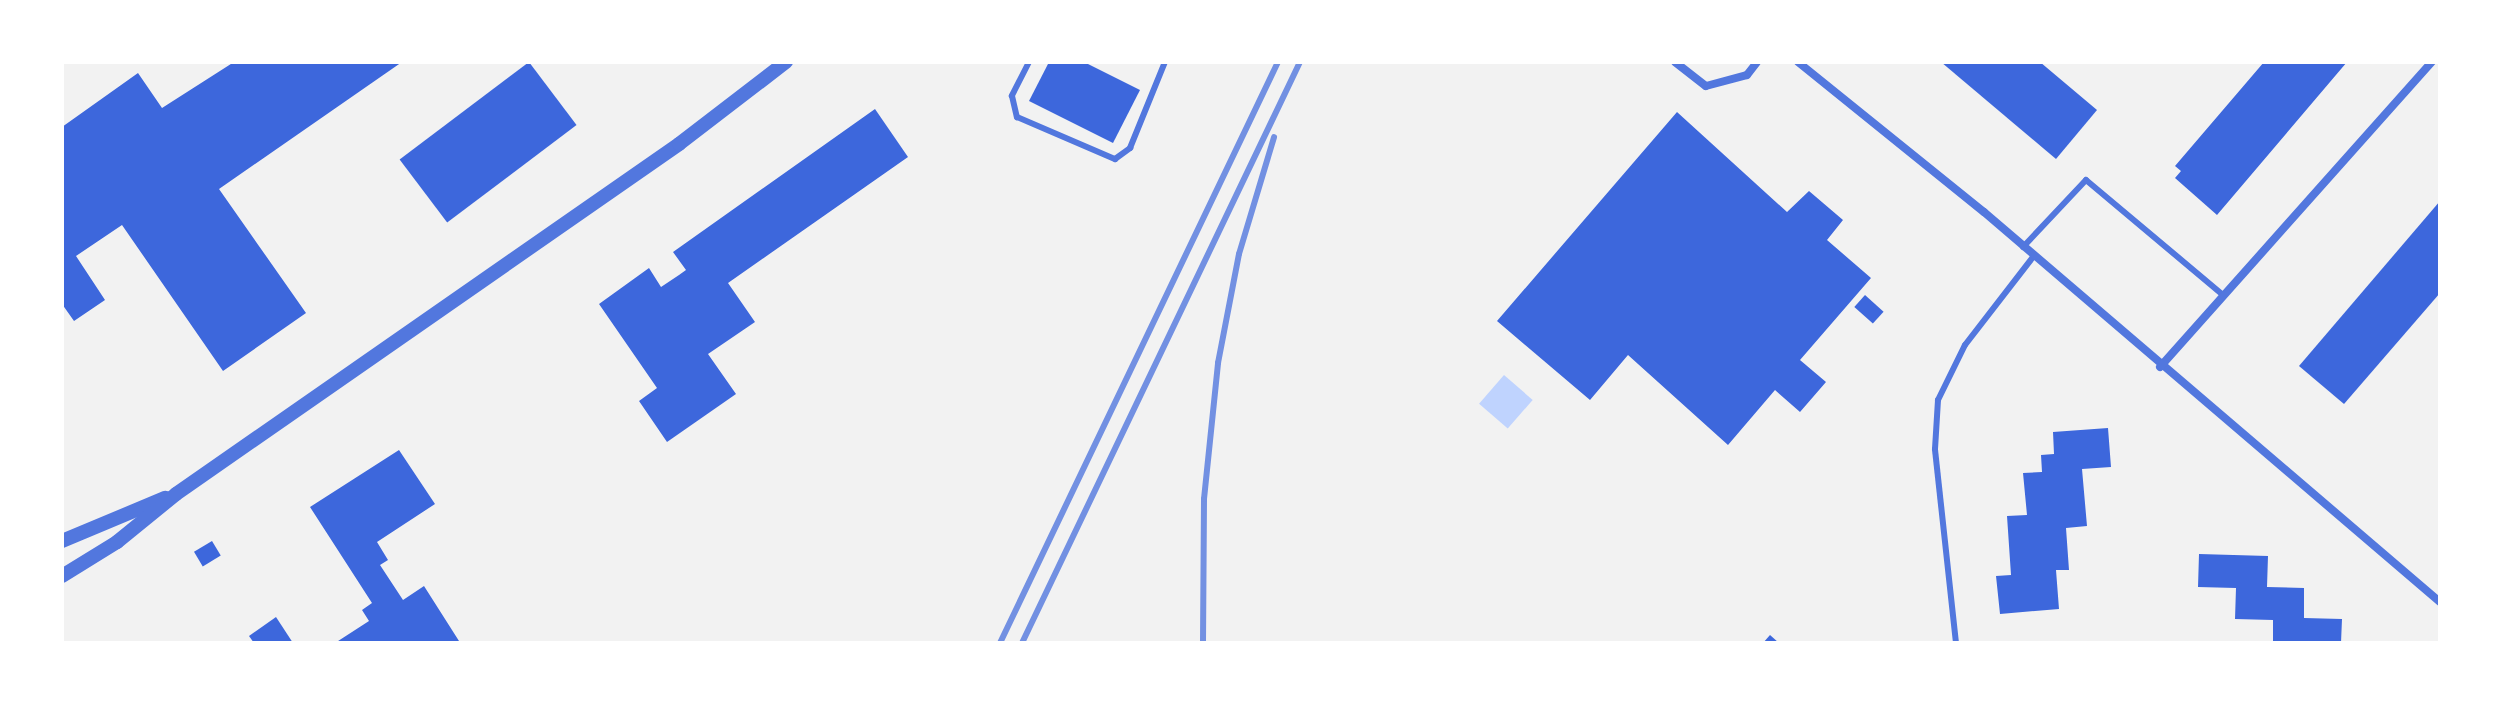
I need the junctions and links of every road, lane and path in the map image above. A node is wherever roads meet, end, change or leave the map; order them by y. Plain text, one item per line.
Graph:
1 (786, 62) edge
2 (1029, 62) edge
3 (1165, 62) edge
4 (1675, 62) edge
5 (1757, 62) edge
6 (1798, 62) edge
7 (2432, 62) edge
8 (2022, 247) junction
9 (2033, 257) junction
10 (2224, 296) junction
11 (2160, 367) junction
12 (176, 494) junction
13 (62, 541) edge
14 (62, 576) edge
15 (2440, 602) edge
16 (1956, 643) edge

1 - 12 street
2 - 3 lane
4 - 5 street
6 - 8 street
7 - 10 street
8 - 9 street
8 - 10 lane
9 - 11 street
9 - 16 lane
10 - 11 street
11 - 15 street
12 - 13 street
12 - 14 street

